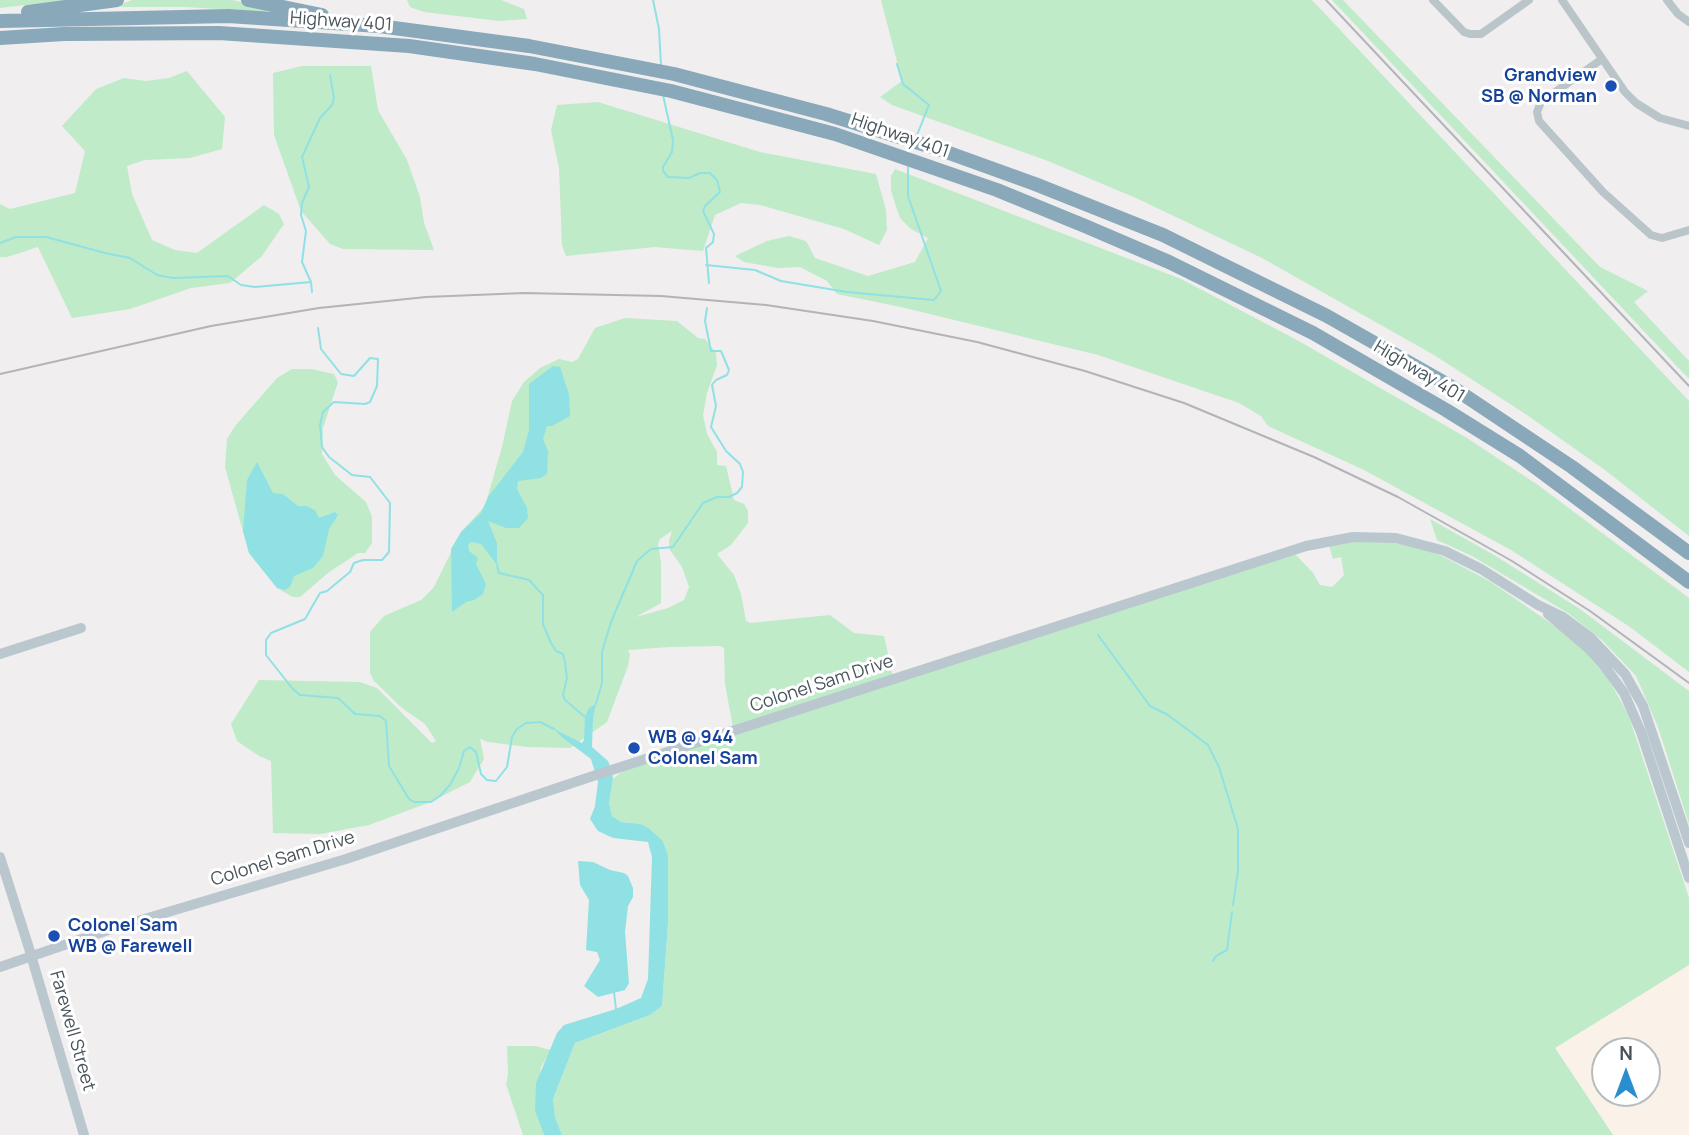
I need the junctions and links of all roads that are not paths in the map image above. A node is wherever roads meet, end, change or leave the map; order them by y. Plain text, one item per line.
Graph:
1 (117, 0) edge
2 (248, 0) edge
3 (1433, 0) edge
4 (1529, 0) edge
5 (1562, 0) edge
6 (1667, 0) edge
7 (0, 18) edge
8 (1689, 22) edge
9 (379, 26) junction
10 (0, 38) edge
11 (1602, 58) junction
12 (1689, 126) edge
13 (1689, 230) edge
14 (1689, 552) edge
15 (1689, 582) edge
16 (1538, 605) junction
17 (82, 628) dead end
18 (0, 654) edge
19 (1689, 843) edge
20 (0, 858) edge
21 (1689, 878) edge
22 (32, 957) junction
23 (0, 967) edge
24 (85, 1135) edge

1 - 7 highway
2 - 9 highway
3 - 4 street
5 - 11 street
6 - 8 street
7 - 9 highway, Highway 401
9 - 14 highway, Highway 401
10 - 15 highway, Highway 401
11 - 12 street
11 - 13 street
16 - 19 street, Colonel Sam Drive
16 - 21 street, Colonel Sam Drive
16 - 22 street, Colonel Sam Drive
17 - 18 street
20 - 22 street, Farewell Street
22 - 23 street, Colonel Sam Drive
22 - 24 street, Farewell Street

